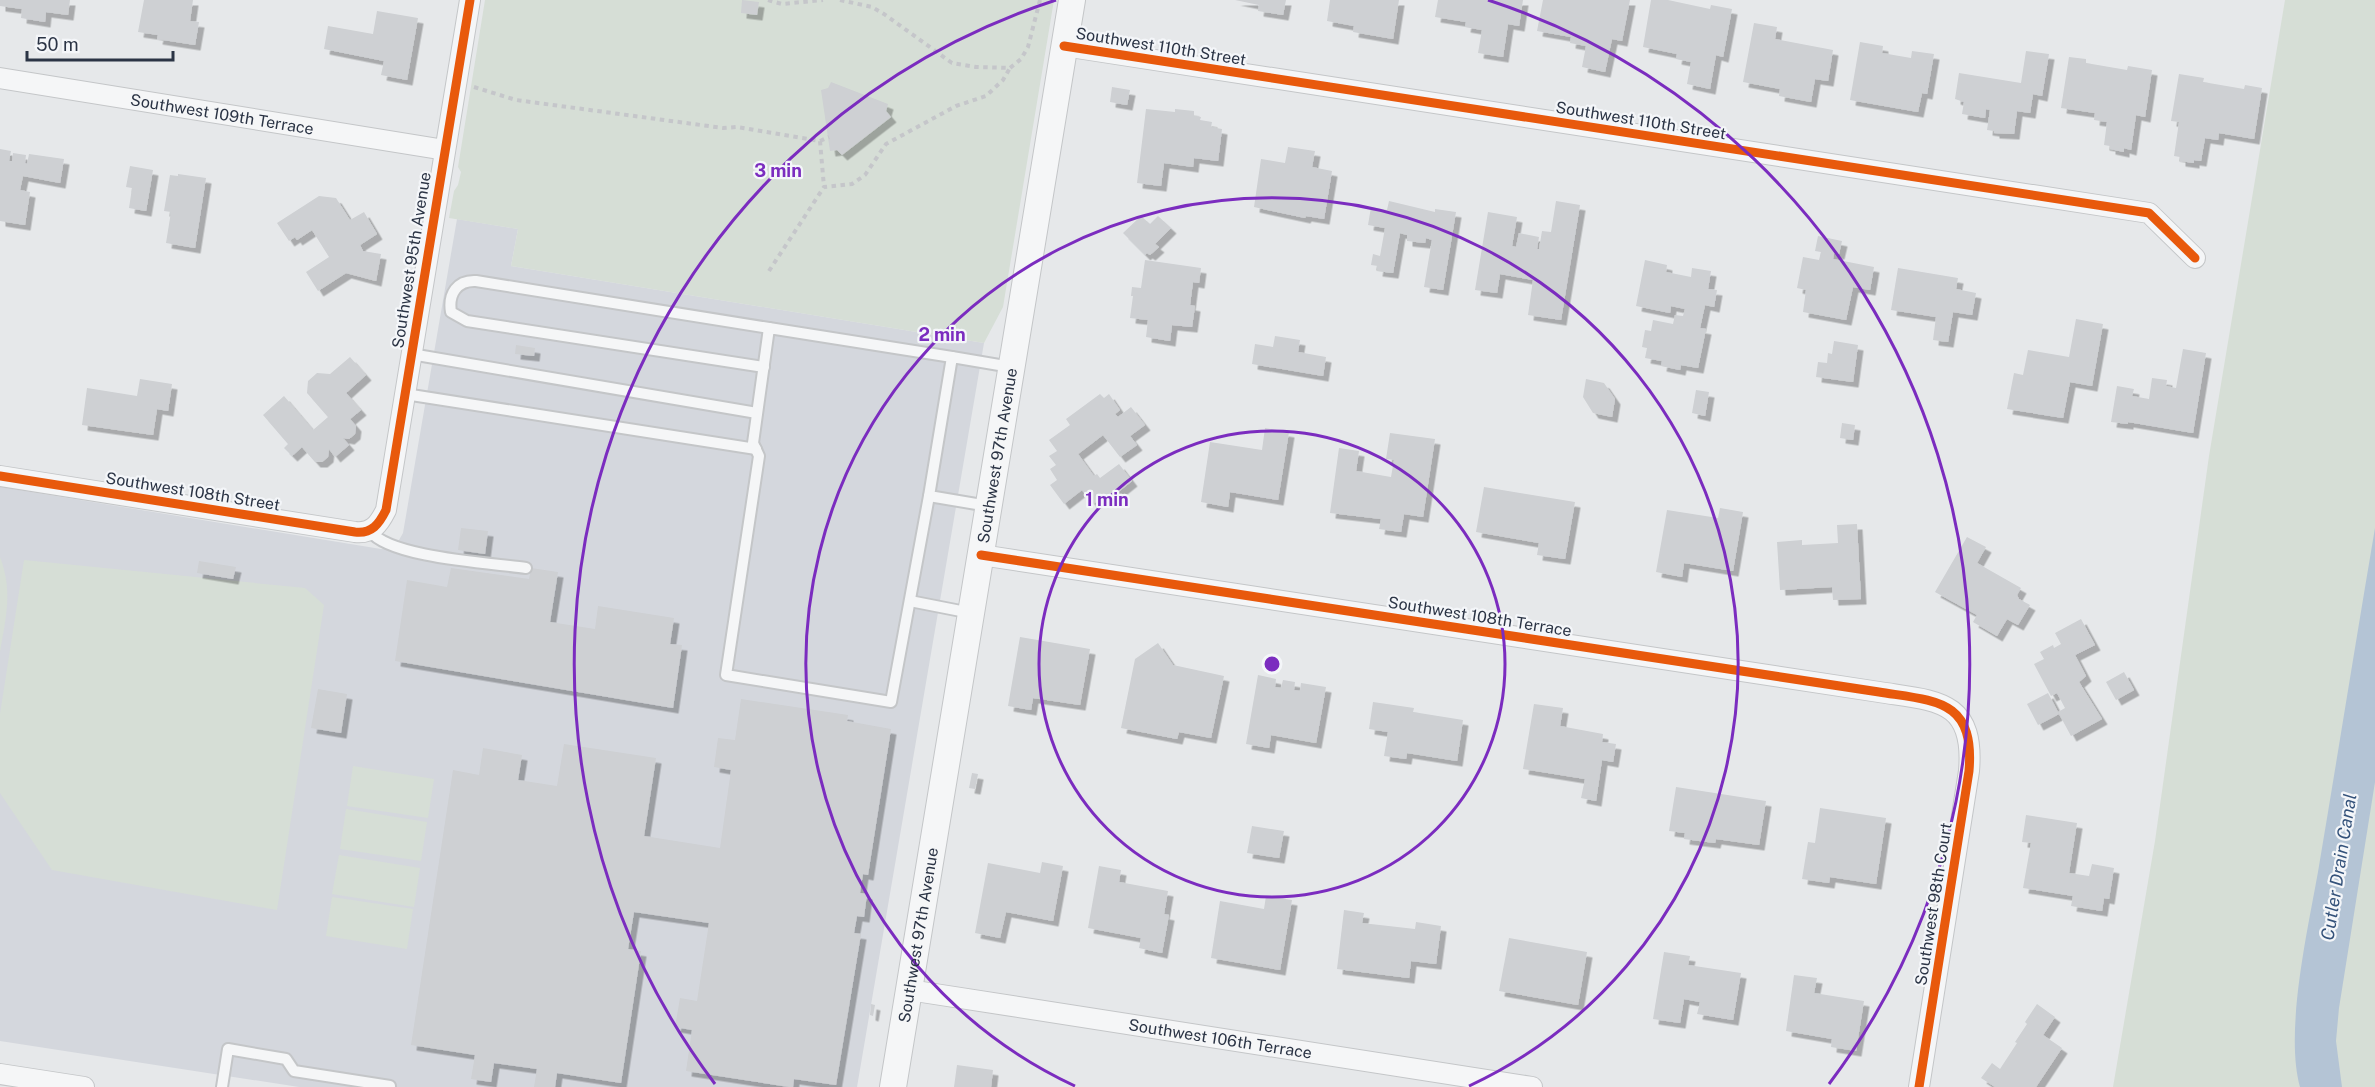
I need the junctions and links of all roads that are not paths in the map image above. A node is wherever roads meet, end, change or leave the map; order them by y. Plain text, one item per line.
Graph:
1 (470, 0) edge
2 (1072, 0) edge
3 (1064, 46) junction
4 (0, 78) edge
5 (445, 150) junction
6 (2195, 258) dead end
7 (769, 328) junction
8 (411, 354) junction
9 (952, 357) junction
10 (764, 367) junction
11 (1012, 367) junction
12 (405, 394) junction
13 (758, 412) junction
14 (756, 449) junction
15 (0, 476) edge
16 (929, 496) junction
17 (989, 506) junction
18 (374, 527) junction
19 (981, 555) junction
20 (526, 568) dead end
21 (910, 601) junction
22 (971, 613) junction
23 (1966, 726) joint
24 (909, 990) junction
25 (0, 1074) edge
26 (390, 1086) edge
27 (84, 1087) edge
28 (222, 1087) edge
29 (893, 1087) edge
30 (1532, 1087) edge
31 (1919, 1087) edge

1 - 5 street, Southwest 95th Avenue
2 - 3 street, Southwest 97th Avenue
3 - 6 street, Southwest 110th Street
3 - 11 street, Southwest 97th Avenue
4 - 5 street, Southwest 109th Terrace
5 - 8 street, Southwest 95th Avenue
7 - 9 lane
7 - 10 lane
7 - 10 lane
8 - 12 street, Southwest 95th Avenue
8 - 13 lane
9 - 11 lane
9 - 16 lane
10 - 13 lane
11 - 17 street, Southwest 97th Avenue
12 - 14 lane
12 - 18 street, Southwest 95th Avenue
13 - 14 lane
14 - 21 lane
15 - 18 street, Southwest 108th Street
16 - 17 lane
16 - 21 lane
17 - 19 street, Southwest 97th Avenue
18 - 20 lane
19 - 22 street, Southwest 97th Avenue
19 - 23 street, Southwest 108th Terrace
21 - 22 lane
22 - 24 street, Southwest 97th Avenue
23 - 31 street, Southwest 98th Court
24 - 29 street, Southwest 97th Avenue
24 - 30 street, Southwest 106th Terrace
25 - 27 street
26 - 28 lane

